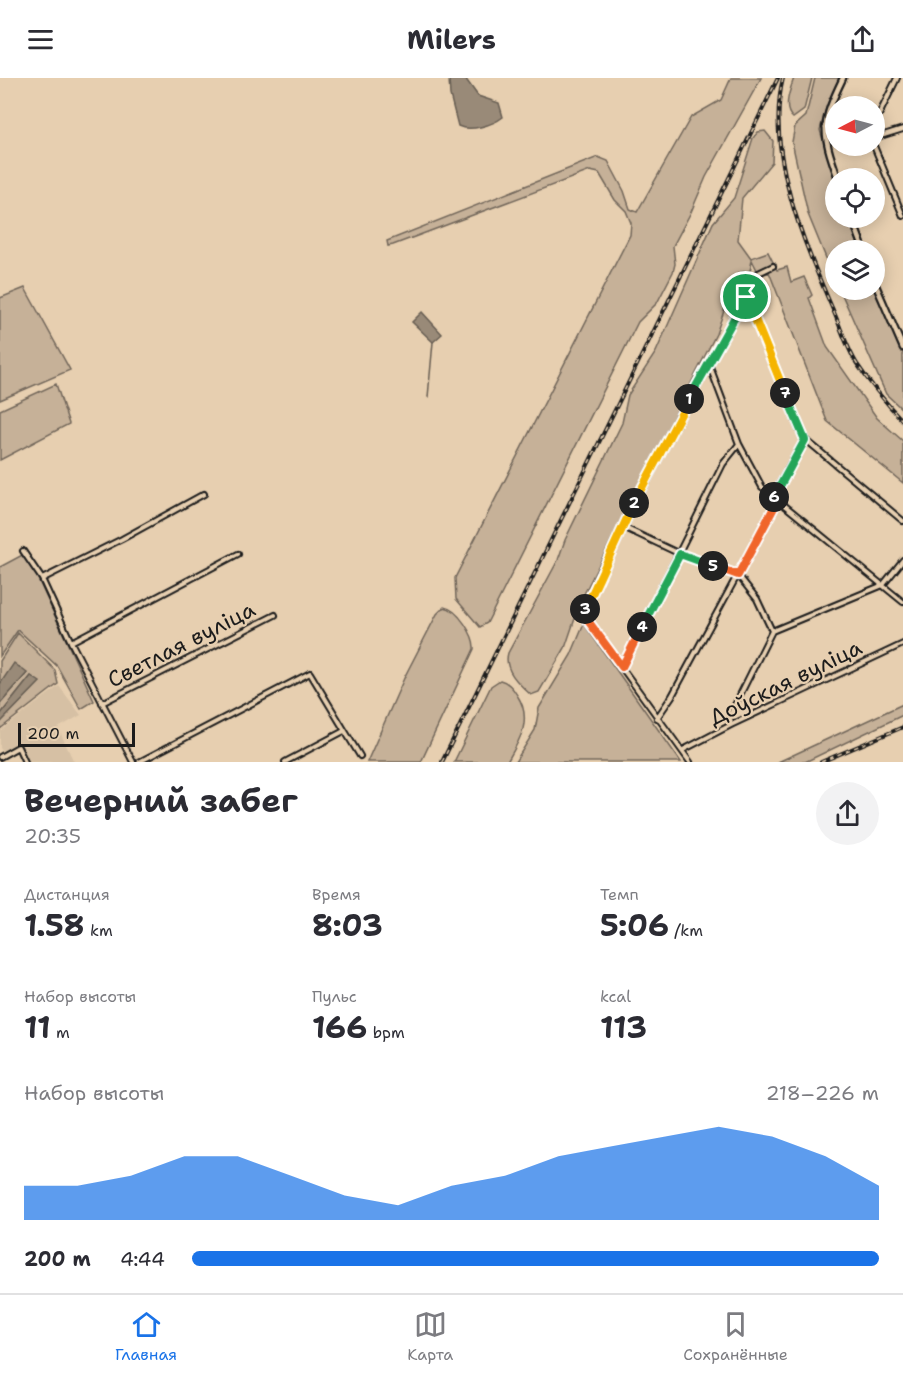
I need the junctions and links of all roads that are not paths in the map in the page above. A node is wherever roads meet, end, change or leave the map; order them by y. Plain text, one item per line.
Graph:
1 (843, 78) edge
2 (897, 78) edge
3 (885, 103) edge
4 (824, 126) joint
5 (903, 129) edge
6 (885, 135) edge
7 (878, 156) edge
8 (835, 168) edge
9 (903, 216) edge
10 (773, 266) dead end
11 (746, 297) junction
12 (882, 300) edge
13 (903, 348) edge
14 (709, 363) junction
15 (805, 440) junction
16 (739, 444) junction
17 (204, 494) dead end
18 (773, 496) junction
19 (778, 500) junction
20 (903, 521) edge
21 (622, 527) junction
22 (23, 551) dead end
23 (238, 554) dead end
24 (680, 554) junction
25 (903, 560) edge
26 (738, 575) junction
27 (42, 579) junction
28 (883, 585) junction
29 (903, 602) edge
30 (275, 615) dead end
31 (772, 631) junction
32 (71, 642) junction
33 (903, 644) edge
34 (622, 667) junction
35 (102, 703) junction
36 (657, 717) junction
37 (731, 725) junction
38 (344, 731) junction
39 (683, 750) junction
40 (360, 756) dead end
41 (0, 757) edge
42 (25, 762) edge
43 (133, 762) edge
44 (139, 762) edge
45 (286, 762) edge
46 (690, 762) edge

1 - 4 street
2 - 3 street
4 - 8 street
5 - 6 street
7 - 9 street
10 - 11 street
11 - 14 street
11 - 15 street
12 - 13 street
14 - 16 street
14 - 21 street
15 - 18 street
15 - 20 street
16 - 18 street
16 - 24 street
17 - 27 street
18 - 19 street
19 - 26 street
19 - 28 street
21 - 24 street
21 - 34 street
22 - 27 street
23 - 32 street
24 - 26 street
24 - 34 street
25 - 28 street
26 - 31 street
26 - 36 street
27 - 32 street
28 - 29 street
28 - 31 street
30 - 35 street, Светлая вуліца
31 - 37 street
32 - 35 street
33 - 37 street, Доўская вуліца
34 - 36 street
35 - 43 street
36 - 39 street
37 - 39 street, Доўская вуліца
38 - 40 street
38 - 44 street
38 - 45 street
39 - 46 street
41 - 42 street

